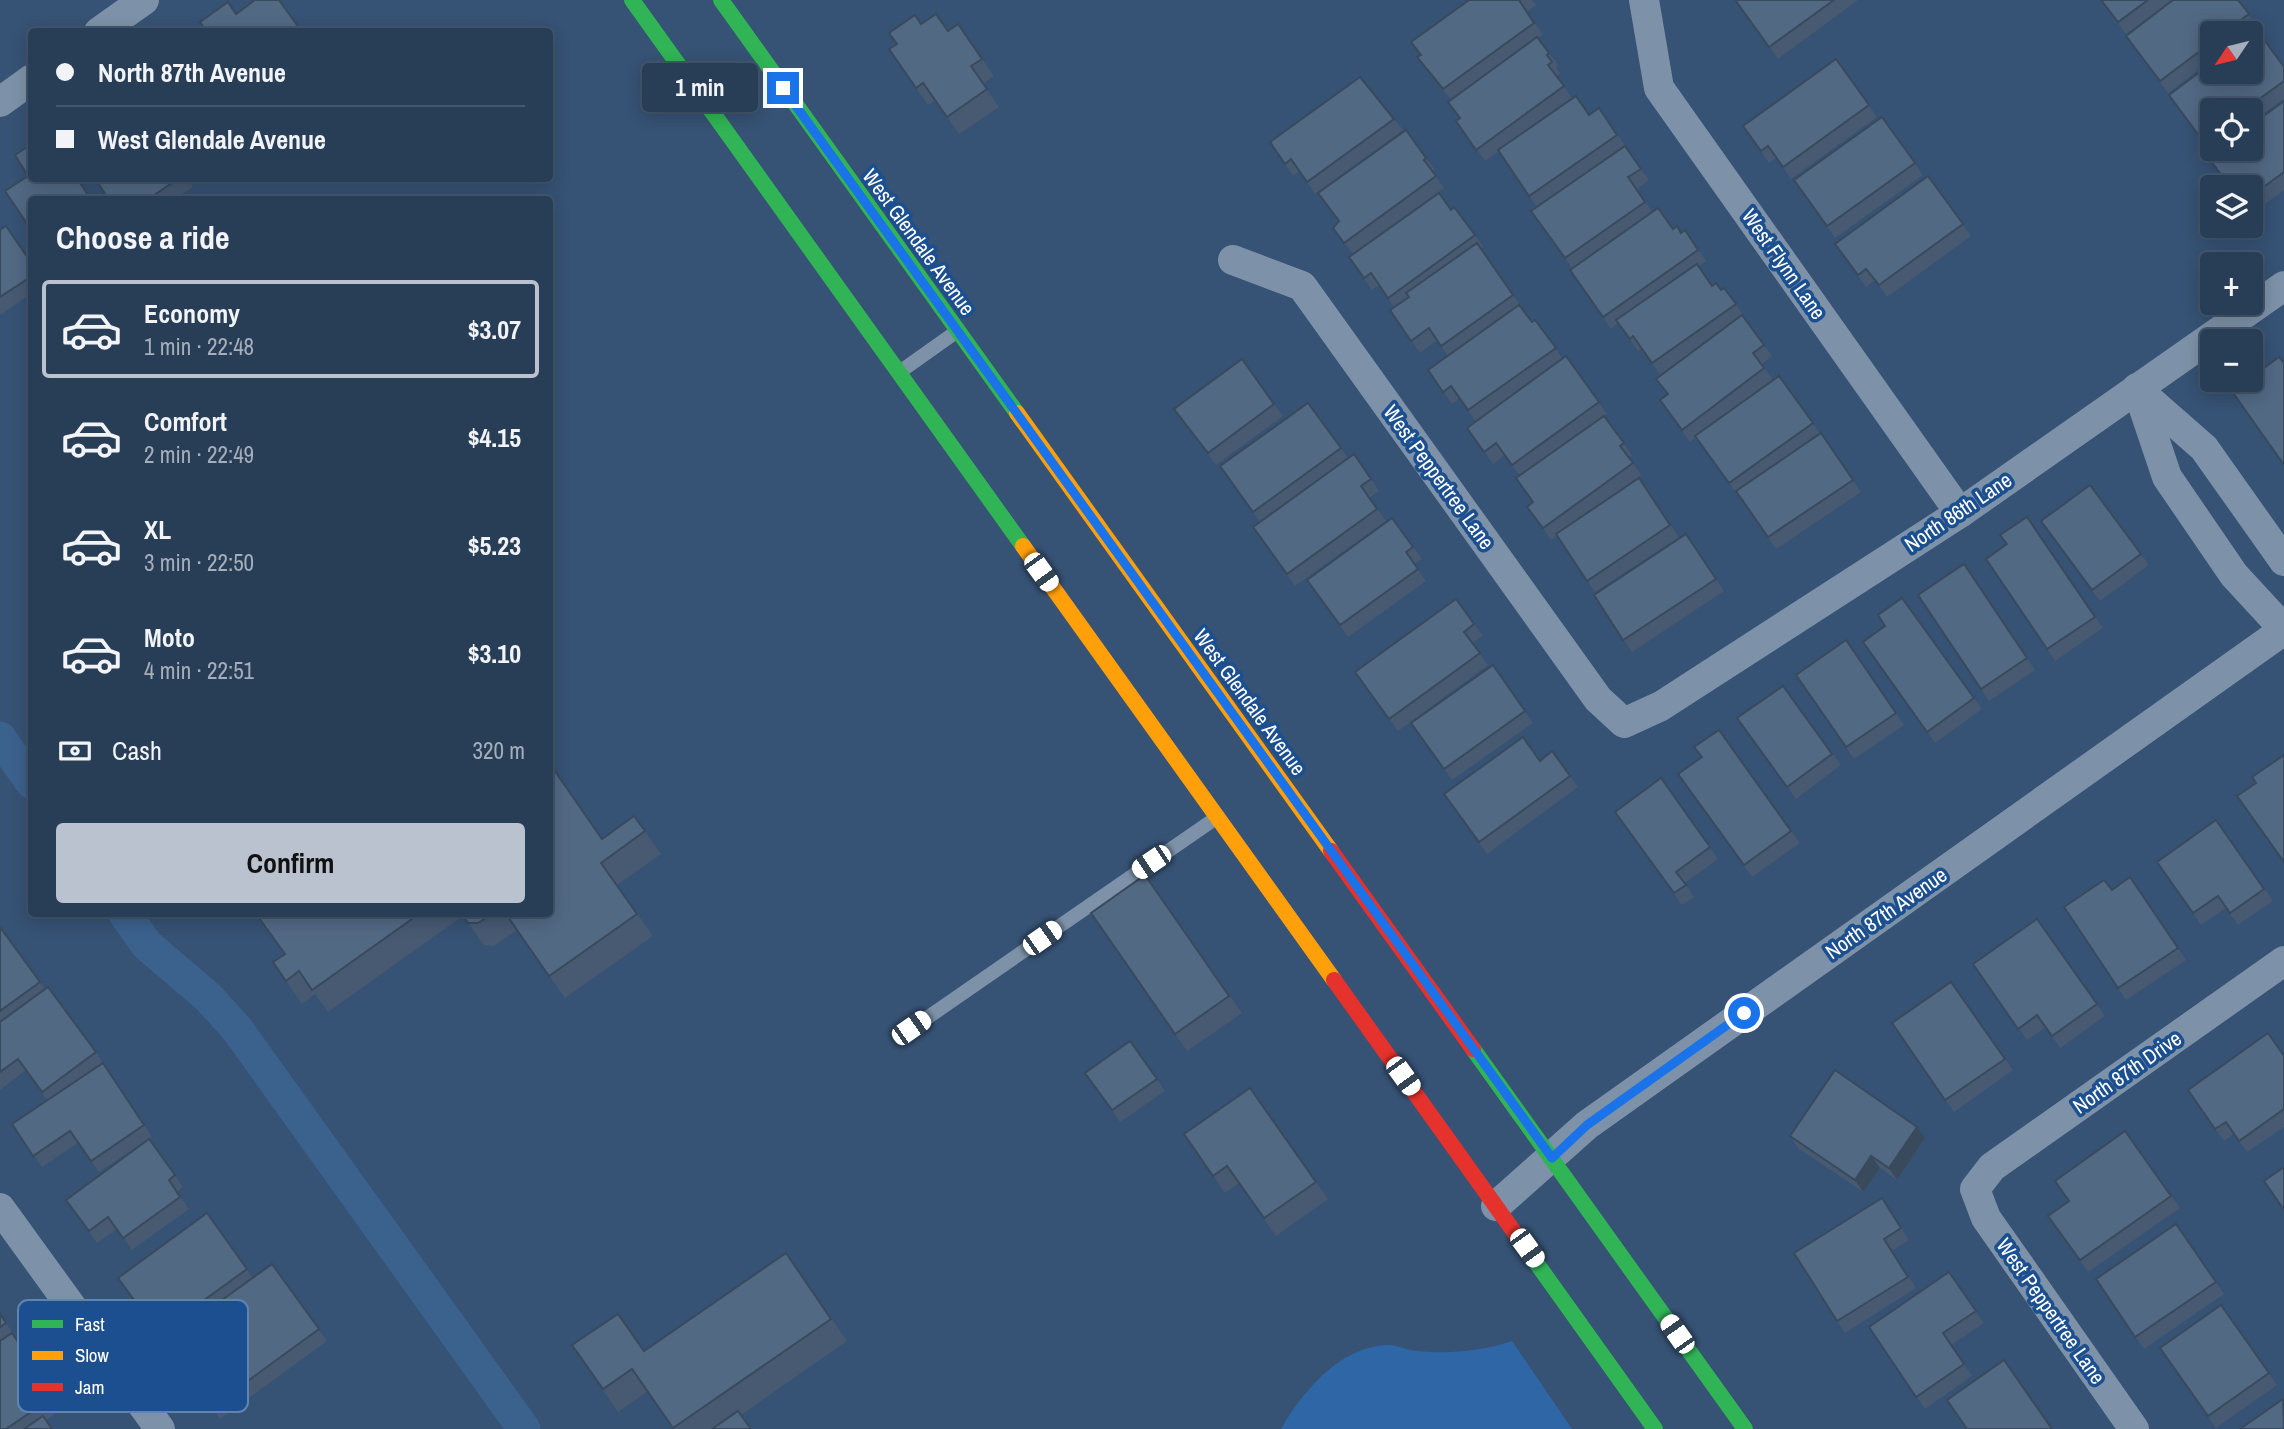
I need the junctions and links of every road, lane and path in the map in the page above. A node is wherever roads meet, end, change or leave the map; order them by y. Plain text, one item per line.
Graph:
1 (144, 0) edge
2 (632, 0) edge
3 (720, 0) edge
4 (1644, 0) edge
5 (105, 28) edge
6 (28, 82) edge
7 (0, 102) edge
8 (1233, 260) dead end
9 (2284, 286) edge
10 (957, 331) junction
11 (898, 374) junction
12 (2137, 388) junction
13 (2227, 480) junction
14 (2187, 507) junction
15 (1960, 513) junction
16 (2284, 561) edge
17 (2284, 630) edge
18 (1624, 723) joint
19 (1217, 817) junction
20 (2284, 961) edge
21 (911, 1028) dead end
22 (1552, 1158) junction
23 (1975, 1189) joint
24 (1496, 1206) junction
25 (0, 1208) edge
26 (67, 1300) edge
27 (148, 1412) edge
28 (160, 1429) edge
29 (1655, 1429) edge
30 (1745, 1429) edge
31 (2134, 1429) edge

1 - 5 street
2 - 11 main road
3 - 10 main road, West Glendale Avenue
4 - 15 street, West Flynn Lane
6 - 7 street
8 - 18 street, West Peppertree Lane
9 - 12 street, North 86th Lane
10 - 11 lane
10 - 22 main road, West Glendale Avenue
11 - 19 main road
12 - 13 street
12 - 14 street
12 - 15 street, North 86th Lane
13 - 14 street
13 - 16 street
14 - 17 street
15 - 18 street, North 86th Lane
17 - 22 street, North 87th Avenue
19 - 21 lane
19 - 24 main road
20 - 23 street, North 87th Drive
22 - 24 street, North 87th Avenue
22 - 30 main road, West Glendale Avenue
23 - 31 street, West Peppertree Lane
24 - 29 main road
25 - 26 street
27 - 28 street

